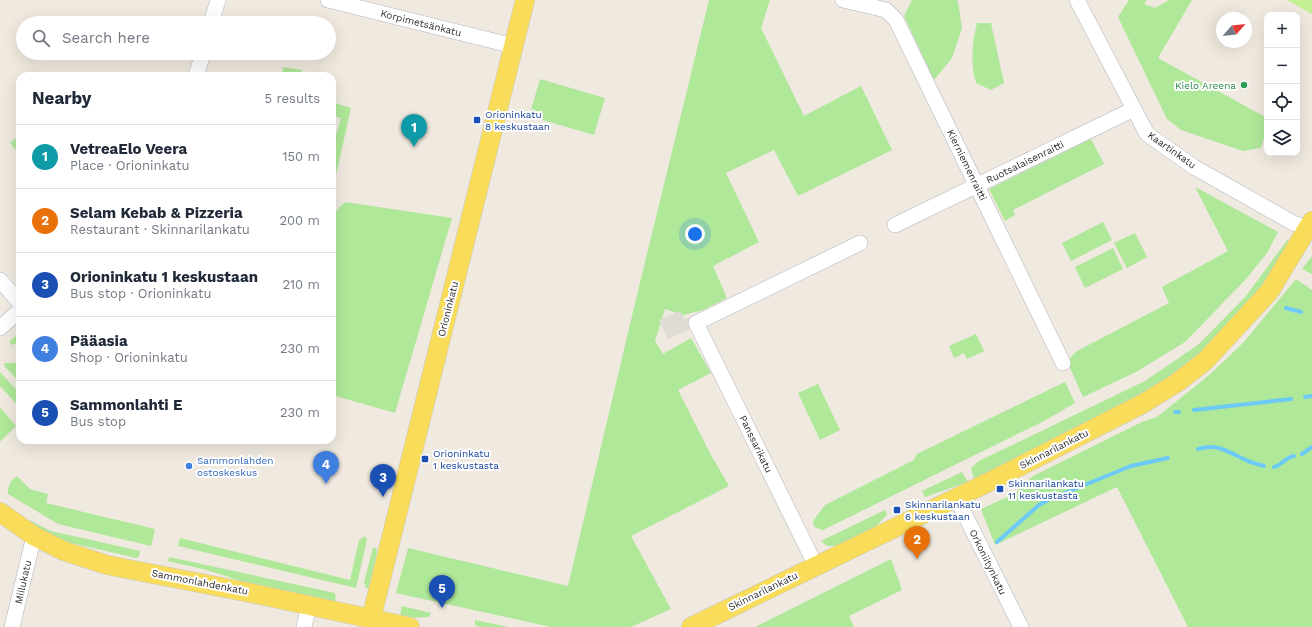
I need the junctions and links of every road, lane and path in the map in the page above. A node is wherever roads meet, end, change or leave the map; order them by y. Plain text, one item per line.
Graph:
1 (218, 0) edge
2 (328, 0) edge
3 (525, 0) edge
4 (843, 0) edge
5 (1077, 0) edge
6 (213, 16) edge
7 (514, 46) junction
8 (201, 60) edge
9 (197, 72) edge
10 (1134, 109) junction
11 (977, 186) junction
12 (896, 225) dead end
13 (1310, 225) edge
14 (860, 243) dead end
15 (0, 280) edge
16 (16, 299) edge
17 (16, 314) edge
18 (0, 328) edge
19 (1064, 363) dead end
20 (956, 497) junction
21 (0, 512) edge
22 (34, 536) junction
23 (816, 566) junction
24 (309, 605) junction
25 (716, 614) junction
26 (371, 619) junction
27 (12, 627) edge
28 (304, 627) edge
29 (410, 627) edge
30 (691, 627) edge
31 (699, 627) edge
32 (1021, 627) edge

1 - 6 street
2 - 7 street, Korpimetsänkatu
3 - 7 main road, Orioninkatu
4 - 11 street, Kierniemenraitti
5 - 10 street, Kaartinkatu
7 - 26 main road, Orioninkatu
8 - 9 street
10 - 11 street, Ruotsalaisenraitti
10 - 13 street, Kaartinkatu
11 - 12 street, Ruotsalaisenraitti
11 - 19 street, Kierniemenraitti
13 - 20 main road, Skinnarilankatu
14 - 23 street, Panssarikatu
15 - 16 street
17 - 18 street
20 - 23 main road, Skinnarilankatu
20 - 32 street, Orkoniitynkatu
21 - 22 main road, Sammonlahdenkatu
22 - 24 main road, Sammonlahdenkatu
22 - 27 street, Miilukatu
23 - 25 main road, Skinnarilankatu
24 - 26 main road, Sammonlahdenkatu
24 - 28 street
25 - 30 main road, Skinnarilankatu
25 - 31 main road, Skinnarilankatu
26 - 29 main road, Sammonlahdenkatu

